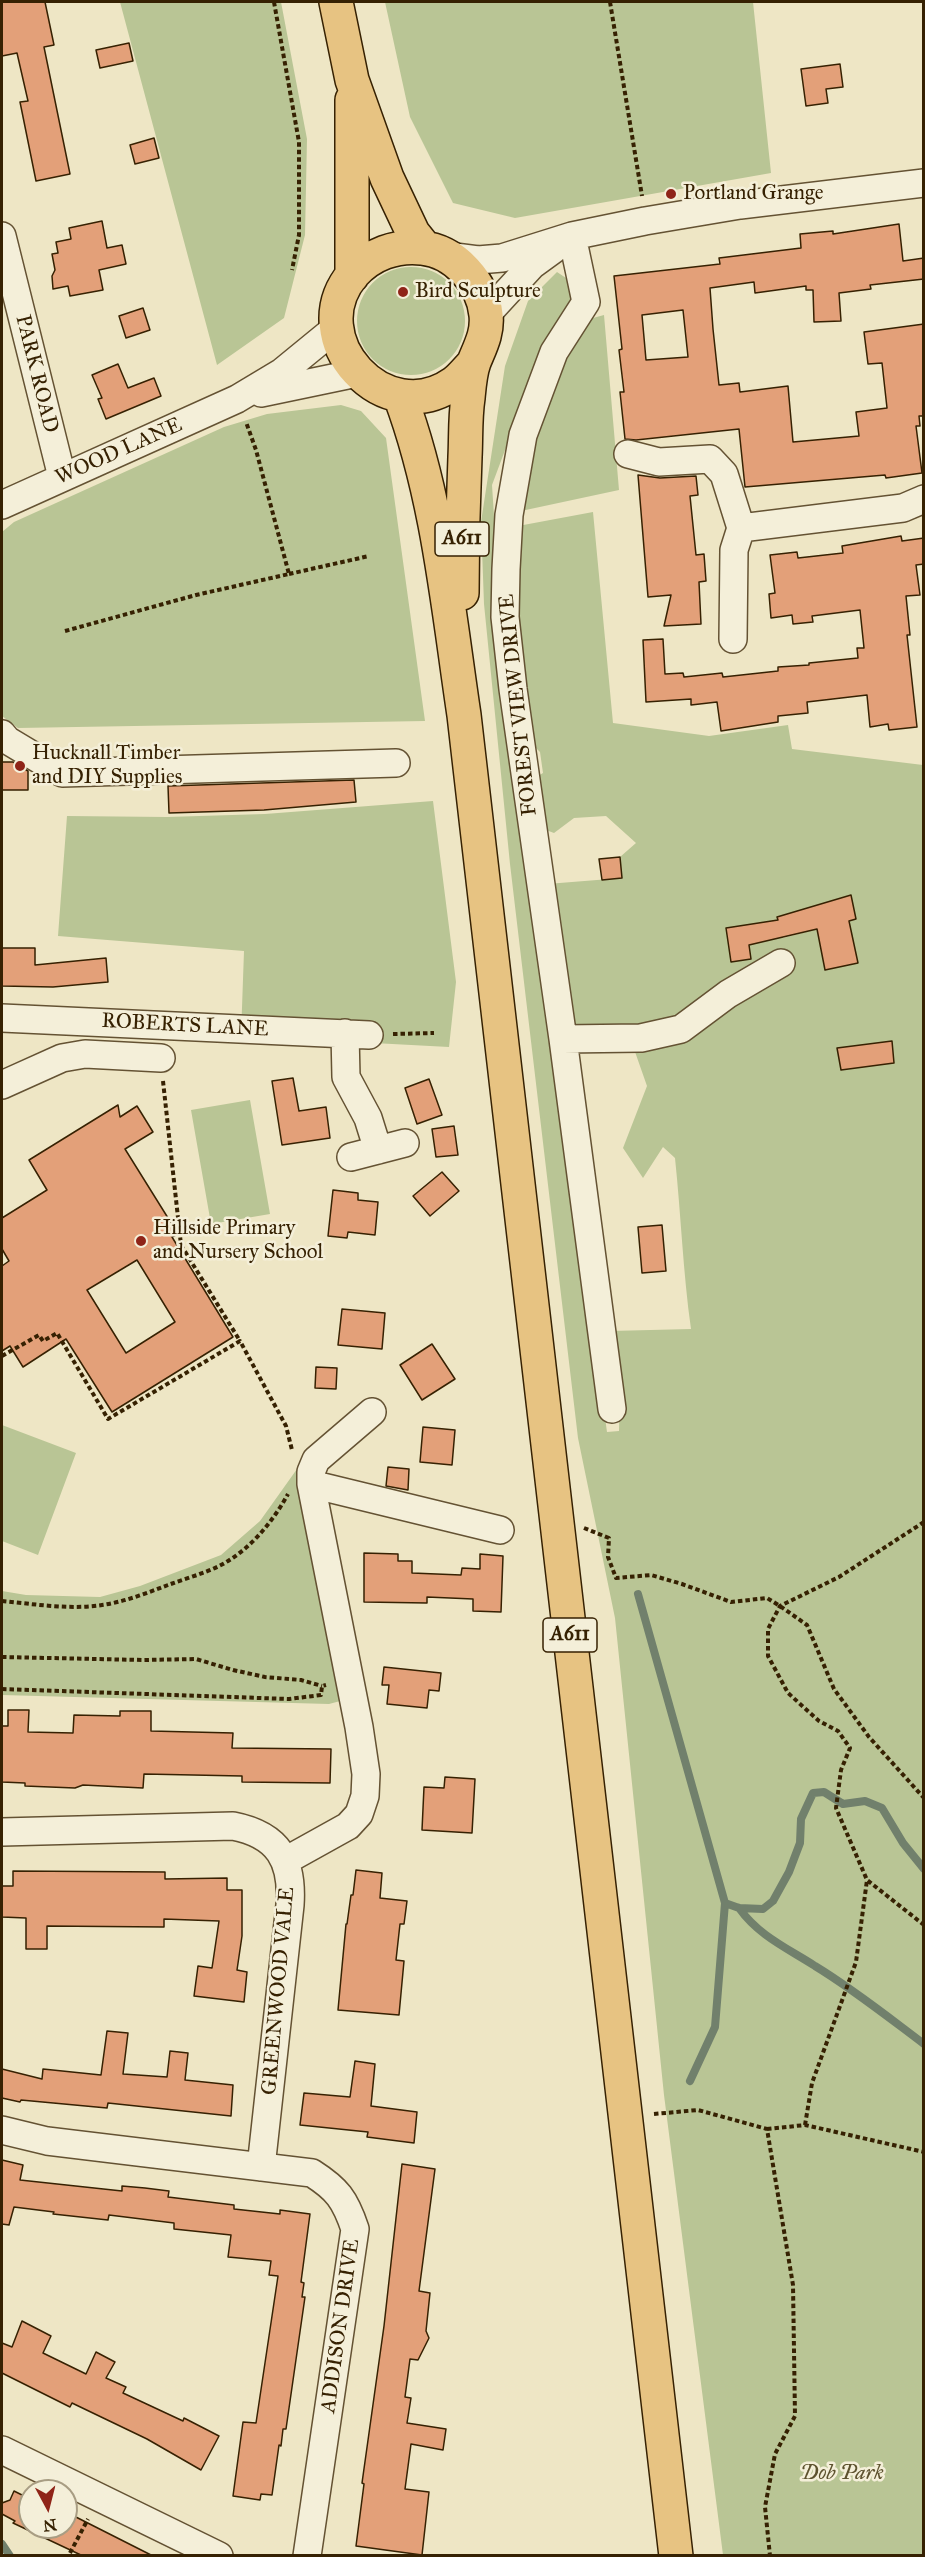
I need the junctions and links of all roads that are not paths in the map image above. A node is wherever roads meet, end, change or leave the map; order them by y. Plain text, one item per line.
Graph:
1 (336, 2) edge
2 (352, 80) junction
3 (924, 183) edge
4 (2, 236) edge
5 (572, 236) junction
6 (436, 252) junction
7 (352, 276) junction
8 (486, 315) junction
9 (336, 327) junction
10 (473, 364) junction
11 (357, 373) junction
12 (400, 396) junction
13 (237, 399) junction
14 (628, 454) dead end
15 (62, 477) junction
16 (924, 499) edge
17 (2, 505) edge
18 (738, 539) junction
19 (733, 639) dead end
20 (464, 715) junction
21 (2, 734) edge
22 (396, 763) dead end
23 (781, 963) dead end
24 (2, 1018) edge
25 (562, 1039) junction
26 (161, 1058) road end
27 (2, 1085) edge
28 (405, 1143) dead end
29 (378, 1150) junction
30 (351, 1157) dead end
31 (612, 1409) dead end
32 (372, 1412) dead end
33 (309, 1473) junction
34 (501, 1530) dead end
35 (2, 1832) edge
36 (285, 1861) junction
37 (2, 2130) edge
38 (261, 2167) junction
39 (2, 2450) edge
40 (219, 2556) edge
41 (307, 2556) edge
42 (676, 2556) edge

1 - 2 main road, A611
2 - 6 main road, A611
2 - 7 main road, A611
3 - 5 street
4 - 15 street, PARK ROAD
5 - 6 street
5 - 8 street
5 - 25 street, FOREST VIEW DRIVE
6 - 7 main road, A611
6 - 8 main road, A611
7 - 9 main road, A611
8 - 10 main road, A611
9 - 11 main road, A611
9 - 13 street, WOOD LANE
10 - 12 main road, A611
10 - 20 main road, A611
11 - 12 main road, A611
11 - 13 street, WOOD LANE
12 - 20 main road, A611
13 - 15 street, WOOD LANE
14 - 18 street
15 - 17 street, WOOD LANE
16 - 18 street
18 - 19 street
20 - 42 main road, A611
21 - 22 street
23 - 25 street
24 - 29 street, ROBERTS LANE
25 - 31 street, FOREST VIEW DRIVE
26 - 27 street
28 - 29 street
29 - 30 street
32 - 33 street
33 - 34 street
33 - 36 street
35 - 36 street, GREENWOOD VALE
36 - 38 street, GREENWOOD VALE
37 - 38 street, ADDISON DRIVE
38 - 41 street, ADDISON DRIVE
39 - 40 street

